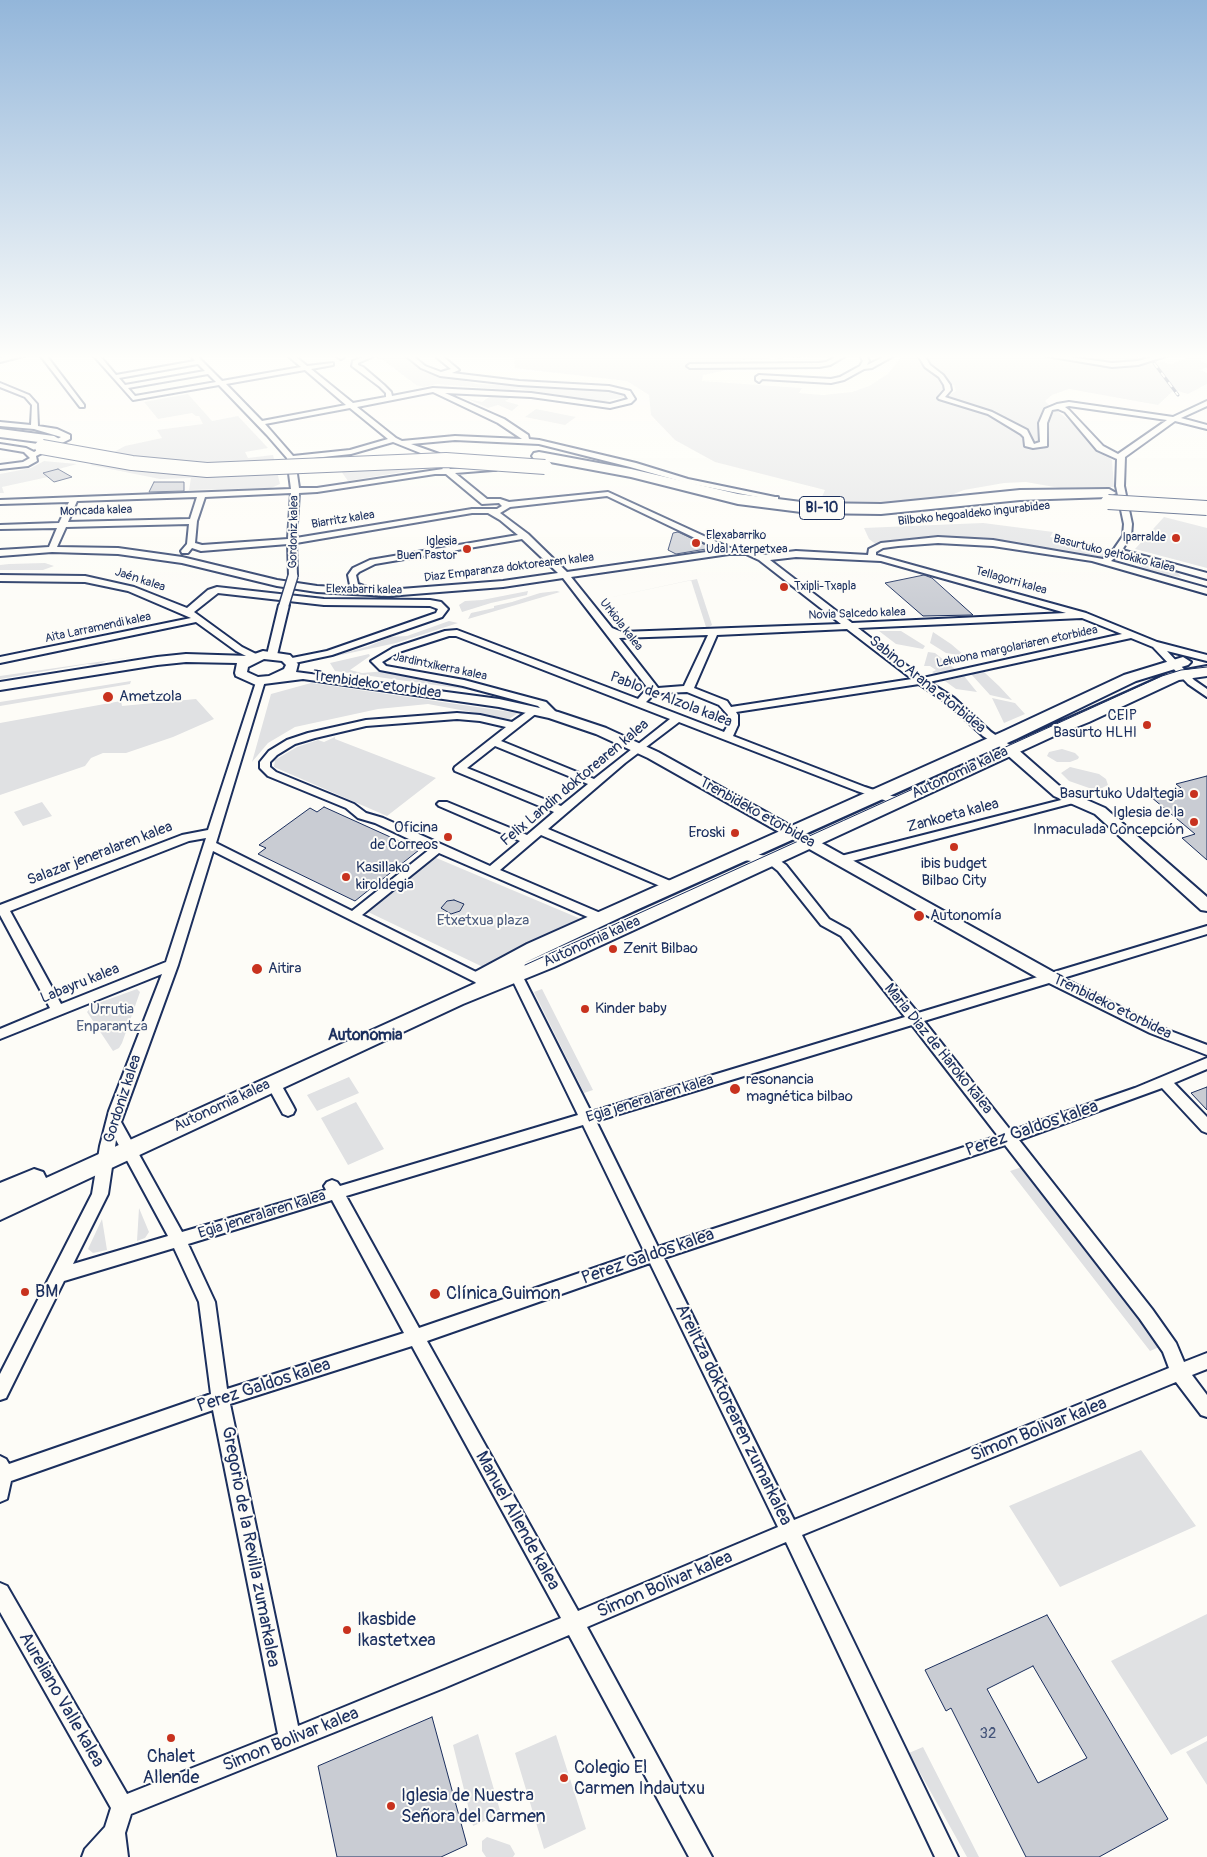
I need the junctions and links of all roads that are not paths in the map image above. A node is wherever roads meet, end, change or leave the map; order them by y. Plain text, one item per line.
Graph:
1 (10, 442) edge
2 (27, 442) edge
3 (57, 442) edge
4 (277, 442) edge
5 (387, 442) edge
6 (397, 442) edge
7 (415, 442) edge
8 (529, 442) edge
9 (1028, 442) edge
10 (1044, 442) edge
11 (1094, 442) edge
12 (1139, 442) edge
13 (401, 443) junction
14 (0, 446) edge
15 (43, 447) junction
16 (291, 458) junction
17 (1120, 458) junction
18 (542, 462) junction
19 (0, 467) edge
20 (508, 468) dead end
21 (448, 471) junction
22 (295, 491) junction
23 (202, 494) junction
24 (1109, 497) junction
25 (74, 499) junction
26 (785, 500) dead end
27 (1207, 500) edge
28 (0, 502) edge
29 (506, 505) junction
30 (487, 506) junction
31 (1207, 508) edge
32 (992, 513) dead end
33 (501, 514) junction
34 (194, 521) junction
35 (896, 523) dead end
36 (62, 524) junction
37 (0, 527) edge
38 (525, 536) junction
39 (292, 541) junction
40 (191, 544) junction
41 (201, 548) junction
42 (52, 549) junction
43 (729, 550) junction
44 (1117, 552) junction
45 (0, 553) edge
46 (762, 558) junction
47 (877, 558) junction
48 (174, 559) junction
49 (185, 561) junction
50 (1106, 562) junction
51 (565, 576) junction
52 (1207, 576) edge
53 (0, 578) edge
54 (1207, 591) edge
55 (371, 592) junction
56 (188, 612) junction
57 (1083, 615) junction
58 (200, 619) junction
59 (852, 627) junction
60 (610, 630) junction
61 (714, 632) junction
62 (457, 633) joint
63 (1132, 634) junction
64 (633, 636) junction
65 (1154, 644) junction
66 (620, 646) junction
67 (272, 655) junction
68 (1207, 659) edge
69 (0, 660) edge
70 (249, 662) junction
71 (291, 664) junction
72 (1179, 668) junction
73 (1207, 671) edge
74 (303, 675) junction
75 (281, 677) junction
76 (260, 681) junction
77 (921, 681) junction
78 (0, 686) edge
79 (688, 689) junction
80 (655, 691) junction
81 (0, 694) edge
82 (1207, 694) edge
83 (639, 704) junction
84 (534, 710) junction
85 (730, 710) junction
86 (553, 715) junction
87 (677, 719) junction
88 (514, 726) junction
89 (727, 737) junction
90 (494, 742) junction
91 (1004, 746) junction
92 (638, 748) junction
93 (595, 783) junction
94 (875, 794) junction
95 (902, 800) junction
96 (1073, 800) junction
97 (443, 804) dead end
98 (562, 811) junction
99 (540, 830) junction
100 (791, 832) junction
101 (212, 839) junction
102 (529, 840) junction
103 (808, 842) junction
104 (438, 848) junction
105 (738, 856) junction
106 (771, 860) junction
107 (841, 860) junction
108 (492, 871) junction
109 (671, 886) junction
110 (1207, 906) edge
111 (2, 909) edge
112 (352, 916) junction
113 (601, 918) junction
114 (1207, 930) edge
115 (172, 965) junction
116 (516, 975) junction
117 (1051, 978) junction
118 (484, 982) junction
119 (58, 1010) junction
120 (914, 1018) junction
121 (0, 1034) edge
122 (1207, 1049) edge
123 (1207, 1063) edge
124 (1165, 1082) junction
125 (273, 1083) junction
126 (288, 1110) dead end
127 (588, 1118) junction
128 (1207, 1127) edge
129 (1007, 1137) junction
130 (116, 1143) junction
131 (334, 1190) junction
132 (0, 1194) edge
133 (0, 1210) edge
134 (179, 1241) junction
135 (655, 1255) junction
136 (60, 1275) junction
137 (415, 1337) junction
138 (1207, 1361) edge
139 (1179, 1372) junction
140 (0, 1392) edge
141 (220, 1399) junction
142 (1207, 1409) edge
143 (1, 1478) edge
144 (790, 1531) junction
145 (0, 1593) edge
146 (574, 1623) junction
147 (290, 1740) junction
148 (122, 1807) junction
149 (114, 1833) junction
150 (93, 1857) edge
151 (117, 1857) edge
152 (701, 1857) edge
153 (947, 1857) edge

1 - 15 highway, Bilboko hegoaldeko ingurabidea / BI-10
2 - 15 highway, Bilboko hegoaldeko ingurabidea / BI-10
3 - 15 street
4 - 16 street
5 - 16 street
6 - 13 street
7 - 13 street
8 - 26 street
9 - 10 street
11 - 17 street
12 - 17 street
13 - 21 street
14 - 15 street
15 - 18 highway, Bilboko hegoaldeko ingurabidea / BI-10, bridge
15 - 19 street
16 - 22 street, Gordoniz kalea
17 - 44 street
18 - 24 highway, Bilboko hegoaldeko ingurabidea / BI-10
18 - 35 highway, Bilboko hegoaldeko ingurabidea / BI-10
20 - 21 street
21 - 22 street
21 - 30 street
22 - 23 street
22 - 39 street, Gordoniz kalea
23 - 25 street
23 - 34 street
24 - 27 highway, Bilboko hegoaldeko ingurabidea / BI-10
24 - 31 highway, Bilboko hegoaldeko ingurabidea / BI-10, bridge
24 - 32 highway, Bilboko hegoaldeko ingurabidea / BI-10
25 - 28 street
25 - 36 street
29 - 30 street, Biarritz kalea
29 - 33 street
29 - 43 street
30 - 33 street, Urkiola kalea
30 - 39 street, Biarritz kalea
33 - 38 street, Urkiola kalea
34 - 36 street, Moncada kalea
34 - 40 street
36 - 37 street, Moncada kalea
36 - 42 street
38 - 51 street, Urkiola kalea
38 - 55 street
39 - 41 street, Biarritz kalea
39 - 67 street, Gordoniz kalea, bridge
40 - 41 street
40 - 48 street
41 - 49 street
42 - 45 street, Diaz Emparanza doktorearen kalea
42 - 48 street, Diaz Emparanza doktorearen kalea
43 - 46 street, Diaz Emparanza doktorearen kalea
43 - 51 street, Diaz Emparanza doktorearen kalea
44 - 50 street
44 - 52 street
46 - 47 street, Diaz Emparanza doktorearen kalea
46 - 59 street, Sabino Arana etorbidea
47 - 50 street, Basurtuko geltokiko kalea
47 - 57 street, Tellagorri kalea
48 - 49 street, Diaz Emparanza doktorearen kalea
49 - 55 street, Diaz Emparanza doktorearen kalea
50 - 54 street, Basurtuko geltokiko kalea
51 - 55 street, Diaz Emparanza doktorearen kalea
51 - 60 street, Urkiola kalea
53 - 56 street, Jaén kalea
56 - 58 street, Jaén kalea
56 - 71 street, Elexabarri kalea
57 - 59 street, Novia Salcedo kalea
57 - 63 street, Tellagorri kalea
58 - 69 street, Aita Larramendi kalea
58 - 70 street, Jaén kalea
59 - 61 street, Novia Salcedo kalea
59 - 77 street, Sabino Arana etorbidea
60 - 64 street, Novia Salcedo kalea
60 - 66 street, Urkiola kalea
61 - 64 street, Novia Salcedo kalea
61 - 79 street
62 - 83 street, Pablo de Alzola kalea
62 - 86 street, Jardintxikerra kalea
63 - 65 street, Tellagorri kalea
63 - 77 street, Lekuona margolariaren etorbidea
64 - 66 street
65 - 68 street
65 - 72 street
66 - 80 street, Urkiola kalea
67 - 70 street
67 - 71 street
68 - 72 main road
70 - 76 street
70 - 78 street
70 - 81 street
71 - 74 street
71 - 75 street
72 - 73 main road
72 - 82 street
72 - 91 main road, Autonomia kalea
74 - 75 street
74 - 84 street, Trenbideko etorbidea
75 - 76 street
76 - 101 street, Gordoniz kalea
77 - 85 street, Lekuona margolariaren etorbidea
77 - 91 street, Sabino Arana etorbidea
79 - 80 street
79 - 85 street
80 - 83 street
83 - 87 street, Pablo de Alzola kalea
84 - 86 street, Trenbideko etorbidea
84 - 88 street
85 - 89 street
86 - 92 street, Trenbideko etorbidea
87 - 89 street, Pablo de Alzola kalea
87 - 92 street, Felix Landin doktorearen kalea
88 - 90 street
88 - 104 street, Trenbideko etorbidea
89 - 94 street, Pablo de Alzola kalea
90 - 93 street
90 - 98 street
91 - 94 main road, Autonomia kalea
91 - 95 main road, Autonomia kalea
91 - 96 street, Sabino Arana etorbidea
92 - 93 street, Felix Landin doktorearen kalea
92 - 100 street, Trenbideko etorbidea
93 - 98 street, Felix Landin doktorearen kalea
94 - 95 street, Pablo de Alzola kalea
94 - 100 main road, Autonomia kalea
95 - 103 main road, Autonomia kalea
96 - 107 street, Zankoeta kalea
96 - 110 street, Sabino Arana etorbidea
97 - 102 street
98 - 99 street, Felix Landin doktorearen kalea
99 - 102 street, Felix Landin doktorearen kalea
99 - 109 street
100 - 103 street, Trenbideko etorbidea
100 - 105 main road, Autonomia kalea
101 - 111 street, Salazar jeneralaren kalea
101 - 112 street
101 - 115 street, Gordoniz kalea
102 - 108 street, Felix Landin doktorearen kalea
103 - 106 main road, Autonomia kalea
103 - 107 street, Trenbideko etorbidea
104 - 108 street
104 - 112 street
105 - 106 street
105 - 109 main road, Autonomia kalea
106 - 116 main road, Autonomia kalea
106 - 120 street, Maria Diaz de Haroko kalea
107 - 117 street, Trenbideko etorbidea
108 - 113 street
109 - 113 main road, Autonomia kalea
111 - 119 street
112 - 118 street
113 - 118 main road, Autonomia kalea
114 - 117 street, Egia jeneralaren kalea
115 - 119 street, Labayru kalea
115 - 130 street, Gordoniz kalea
116 - 118 main road, Autonomia kalea
116 - 127 street, Areiltza doktorearen zumarkalea
117 - 120 street, Egia jeneralaren kalea
117 - 122 street, Trenbideko etorbidea
118 - 125 main road, Autonomia kalea
118 - 130 main road, Autonomia kalea
119 - 121 street, Labayru kalea
120 - 127 street, Egia jeneralaren kalea
120 - 129 street, Maria Diaz de Haroko kalea
123 - 124 street, Perez Galdos kalea
124 - 128 street
124 - 129 street, Perez Galdos kalea
125 - 126 street
125 - 130 main road, Autonomia kalea
127 - 131 street, Egia jeneralaren kalea
127 - 135 street, Areiltza doktorearen zumarkalea
129 - 135 street, Perez Galdos kalea
129 - 139 street, Maria Diaz de Haroko kalea
130 - 132 main road, Autonomia kalea
130 - 133 main road, Autonomia kalea
130 - 134 street, Gregorio de la Revilla zumarkalea
130 - 136 street, Gordoniz kalea
131 - 134 street, Egia jeneralaren kalea
131 - 137 street, Manuel Allende kalea
134 - 136 street, Egia jeneralaren kalea
134 - 141 street, Gregorio de la Revilla zumarkalea
135 - 137 street, Perez Galdos kalea
135 - 144 street, Areiltza doktorearen zumarkalea
136 - 140 street, Gordoniz kalea
137 - 141 street, Perez Galdos kalea
137 - 146 street, Manuel Allende kalea
138 - 139 street, Simon Bolivar kalea
139 - 142 street, Maria Diaz de Haroko kalea
139 - 144 street, Simon Bolivar kalea
141 - 143 street, Perez Galdos kalea
141 - 147 street, Gregorio de la Revilla zumarkalea
144 - 146 street, Simon Bolivar kalea
144 - 153 street, Areiltza doktorearen zumarkalea
145 - 148 street, Aureliano Valle kalea
146 - 147 street, Simon Bolivar kalea
146 - 152 street, Manuel Allende kalea
147 - 148 street, Simon Bolivar kalea
148 - 149 street
149 - 150 street
149 - 151 street

